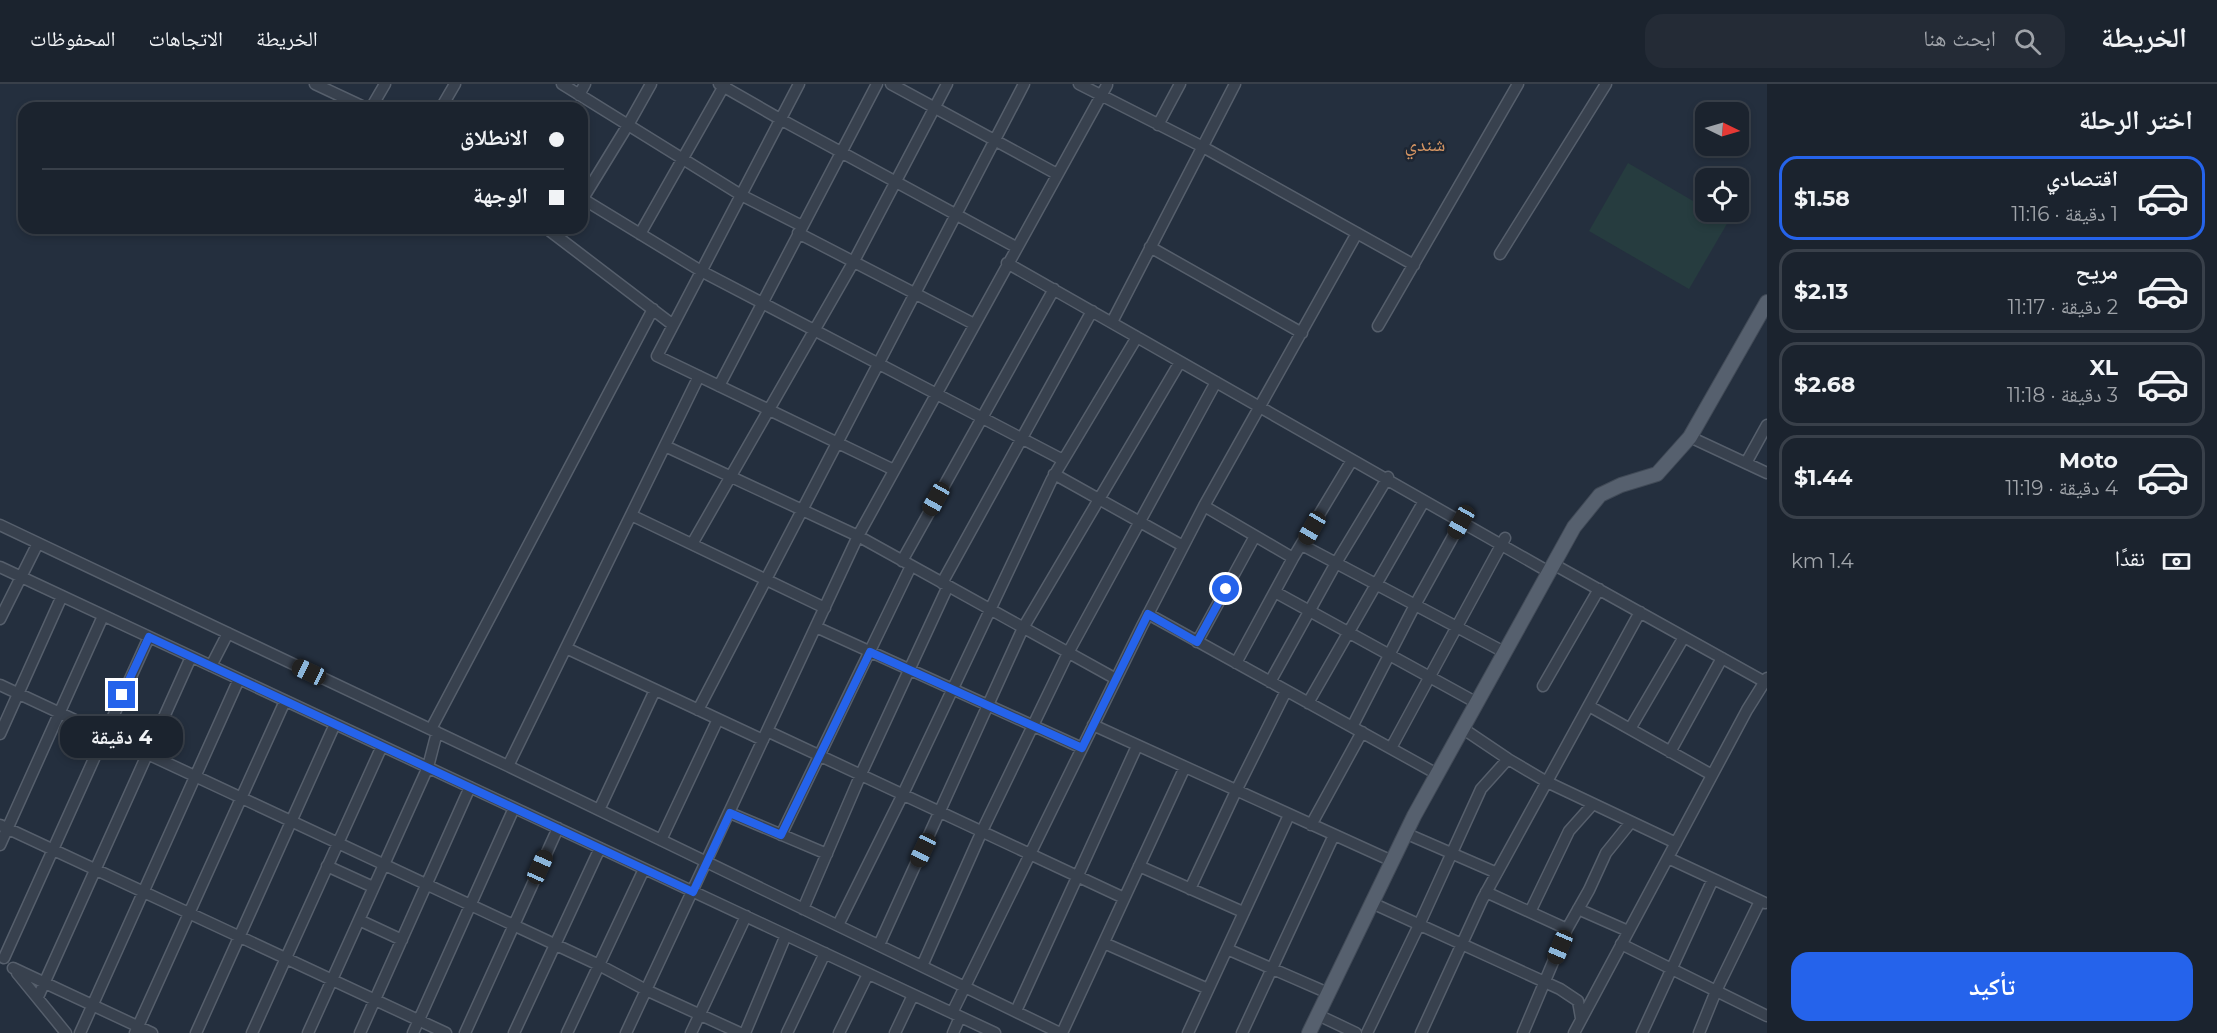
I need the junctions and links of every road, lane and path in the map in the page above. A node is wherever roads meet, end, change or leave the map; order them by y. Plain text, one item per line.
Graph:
1 (315, 84) edge
2 (385, 84) edge
3 (454, 84) edge
4 (562, 84) edge
5 (585, 84) edge
6 (651, 84) edge
7 (799, 84) edge
8 (877, 84) edge
9 (891, 84) edge
10 (947, 84) edge
11 (1024, 84) edge
12 (1180, 84) edge
13 (1235, 84) edge
14 (1518, 84) edge
15 (1606, 84) edge
16 (723, 85) edge
17 (1084, 85) edge
18 (1104, 90) edge
19 (579, 95) junction
20 (355, 102) edge
21 (372, 102) edge
22 (444, 102) edge
23 (934, 108) junction
24 (780, 119) junction
25 (628, 125) junction
26 (1158, 125) junction
27 (995, 140) junction
28 (1203, 147) junction
29 (841, 152) junction
30 (683, 159) junction
31 (1057, 174) junction
32 (896, 182) junction
33 (588, 190) edge
34 (741, 195) junction
35 (588, 204) edge
36 (956, 214) junction
37 (800, 230) junction
38 (1357, 233) junction
39 (554, 234) edge
40 (562, 234) edge
41 (640, 234) junction
42 (560, 238) junction
43 (1016, 247) junction
44 (1150, 247) junction
45 (1500, 254) dead end
46 (854, 261) junction
47 (1007, 263) junction
48 (1414, 265) junction
49 (701, 271) junction
50 (1053, 289) junction
51 (915, 293) junction
52 (1767, 302) edge
53 (762, 303) junction
54 (653, 309) junction
55 (1092, 311) junction
56 (1763, 320) edge
57 (1112, 322) junction
58 (974, 324) junction
59 (673, 325) junction
60 (1378, 326) dead end
61 (814, 330) junction
62 (1302, 333) junction
63 (1137, 337) junction
64 (1180, 362) junction
65 (879, 363) junction
66 (699, 376) junction
67 (1216, 382) junction
68 (719, 386) junction
69 (936, 393) junction
70 (1260, 407) junction
71 (769, 410) junction
72 (982, 417) junction
73 (1767, 425) edge
74 (1690, 437) junction
75 (1022, 438) junction
76 (837, 443) junction
77 (665, 447) junction
78 (1063, 460) junction
79 (1352, 460) junction
80 (1746, 463) junction
81 (894, 470) junction
82 (1767, 473) edge
83 (1054, 474) junction
84 (730, 477) junction
85 (1388, 479) junction
86 (1099, 499) junction
87 (1424, 501) junction
88 (1204, 506) junction
89 (802, 510) junction
90 (631, 515) junction
91 (1140, 522) junction
92 (1461, 522) junction
93 (0, 525) edge
94 (858, 536) junction
95 (1255, 536) junction
96 (1503, 542) junction
97 (38, 543) junction
98 (692, 544) junction
99 (1302, 544) junction
100 (1183, 546) junction
101 (1293, 558) junction
102 (906, 563) junction
103 (1336, 563) junction
104 (0, 567) edge
105 (1551, 568) junction
106 (20, 576) junction
107 (766, 579) junction
108 (1376, 584) junction
109 (945, 585) junction
110 (1599, 589) junction
111 (1275, 592) junction
112 (62, 596) junction
113 (1414, 605) junction
114 (825, 608) junction
115 (989, 609) junction
116 (1309, 611) junction
117 (1640, 612) junction
118 (1148, 614) junction
119 (104, 616) junction
120 (0, 619) edge
121 (816, 627) junction
122 (1456, 627) junction
123 (1023, 628) junction
124 (1348, 632) junction
125 (228, 633) junction
126 (149, 637) junction
127 (1684, 637) junction
128 (1197, 642) junction
129 (566, 648) junction
130 (870, 652) junction
131 (1504, 652) junction
132 (1068, 653) junction
133 (1389, 655) junction
134 (191, 657) junction
135 (1722, 658) junction
136 (1236, 663) junction
137 (210, 666) junction
138 (910, 669) junction
139 (1430, 676) junction
140 (239, 679) junction
141 (1116, 679) junction
142 (1766, 680) edge
143 (1270, 682) junction
144 (0, 685) edge
145 (1543, 686) dead end
146 (952, 689) junction
147 (655, 690) junction
148 (1286, 691) junction
149 (18, 693) junction
150 (285, 701) junction
151 (1308, 703) junction
152 (1477, 703) junction
153 (988, 705) junction
154 (1589, 706) junction
155 (698, 710) junction
156 (60, 713) junction
157 (718, 719) junction
158 (335, 724) junction
159 (1033, 725) junction
160 (1093, 725) junction
161 (1462, 728) junction
162 (1630, 729) junction
163 (1357, 730) junction
164 (434, 731) junction
165 (0, 734) edge
166 (105, 734) junction
167 (765, 735) junction
168 (382, 746) junction
169 (1137, 746) junction
170 (1082, 748) junction
171 (1391, 748) junction
172 (1670, 752) junction
173 (148, 754) junction
174 (821, 755) junction
175 (1508, 759) junction
176 (508, 766) junction
177 (428, 767) junction
178 (1185, 767) junction
179 (861, 774) junction
180 (1437, 774) junction
181 (1712, 775) junction
182 (195, 776) junction
183 (1547, 782) junction
184 (470, 787) junction
185 (1236, 790) junction
186 (903, 794) junction
187 (241, 798) junction
188 (1593, 804) junction
189 (514, 808) junction
190 (599, 810) junction
191 (941, 812) junction
192 (730, 813) junction
193 (1289, 814) junction
194 (292, 821) junction
195 (1631, 822) junction
196 (1311, 825) junction
197 (4, 826) edge
198 (558, 828) junction
199 (982, 831) junction
200 (1406, 833) junction
201 (781, 835) junction
202 (1334, 835) junction
203 (661, 840) junction
204 (338, 843) junction
205 (1676, 843) junction
206 (0, 845) edge
207 (600, 848) junction
208 (53, 849) junction
209 (1030, 853) junction
210 (827, 854) junction
211 (1452, 854) junction
212 (1668, 858) junction
213 (1392, 861) junction
214 (707, 862) junction
215 (384, 864) junction
216 (327, 866) junction
217 (1139, 866) junction
218 (96, 869) junction
219 (644, 869) junction
220 (1497, 873) junction
221 (1078, 876) junction
222 (1713, 879) junction
223 (427, 884) junction
224 (374, 887) junction
225 (1190, 889) junction
226 (143, 892) junction
227 (693, 892) junction
228 (1486, 892) junction
229 (1124, 898) junction
230 (1764, 902) edge
231 (1372, 903) junction
232 (470, 905) junction
233 (803, 909) junction
234 (1578, 909) junction
235 (1244, 912) junction
236 (1530, 912) junction
237 (189, 913) junction
238 (746, 916) junction
239 (359, 920) junction
240 (514, 925) junction
241 (838, 925) junction
242 (1419, 925) junction
243 (1567, 929) junction
244 (1628, 932) junction
245 (786, 935) junction
246 (240, 937) junction
247 (402, 940) junction
248 (1104, 943) junction
249 (555, 944) junction
250 (1462, 944) junction
251 (1621, 944) junction
252 (879, 945) junction
253 (1227, 949) junction
254 (825, 953) junction
255 (2, 955) edge
256 (286, 958) junction
257 (599, 965) junction
258 (921, 966) junction
259 (13, 968) junction
260 (1272, 968) junction
261 (1671, 969) junction
262 (868, 974) junction
263 (332, 980) junction
264 (1544, 982) junction
265 (44, 983) junction
266 (964, 987) junction
267 (1208, 989) junction
268 (646, 990) junction
269 (1716, 991) junction
270 (1328, 993) junction
271 (913, 994) junction
272 (38, 997) junction
273 (375, 1000) junction
274 (92, 1005) junction
275 (1016, 1011) junction
276 (699, 1014) junction
277 (956, 1015) junction
278 (1318, 1015) junction
279 (1767, 1016) edge
280 (1581, 1019) junction
281 (418, 1020) junction
282 (137, 1030) edge
283 (66, 1033) edge
284 (80, 1033) edge
285 (152, 1033) edge
286 (196, 1033) edge
287 (252, 1033) edge
288 (308, 1033) edge
289 (360, 1033) edge
290 (413, 1033) edge
291 (446, 1033) edge
292 (465, 1033) edge
293 (514, 1033) edge
294 (567, 1033) edge
295 (626, 1033) edge
296 (691, 1033) edge
297 (740, 1033) edge
298 (744, 1033) edge
299 (787, 1033) edge
300 (839, 1033) edge
301 (896, 1033) edge
302 (953, 1033) edge
303 (995, 1033) edge
304 (1061, 1033) edge
305 (1188, 1033) edge
306 (1242, 1033) edge
307 (1309, 1033) edge
308 (1356, 1033) edge
309 (1366, 1033) edge
310 (1420, 1033) edge
311 (1523, 1033) edge
312 (1574, 1033) edge
313 (1580, 1033) edge
314 (1642, 1033) edge
315 (1699, 1033) edge

1 - 20 street
2 - 21 street
3 - 22 street
4 - 19 street
5 - 19 street
6 - 25 street
7 - 24 street
8 - 29 street
9 - 23 street
10 - 23 street
11 - 27 street
12 - 26 street
13 - 28 street
14 - 48 street
15 - 45 street
16 - 24 street
16 - 30 street
17 - 18 street
18 - 26 street
18 - 31 street
19 - 25 street
23 - 27 street
23 - 32 street
24 - 29 street
24 - 34 street
25 - 30 street
25 - 33 street
26 - 28 street
27 - 31 street
27 - 36 street
28 - 38 street
28 - 44 street
29 - 32 street
29 - 37 street
30 - 34 street
30 - 41 street
31 - 43 street
32 - 36 street
32 - 46 street
34 - 37 street
34 - 49 street
35 - 41 street
36 - 43 street
36 - 51 street
37 - 46 street
37 - 53 street
38 - 48 street
38 - 62 street
39 - 42 street
40 - 42 street
41 - 49 street
42 - 54 street
43 - 47 street
44 - 57 street
44 - 62 street
46 - 51 street
46 - 61 street
47 - 50 street
47 - 58 street
48 - 60 street
49 - 53 street
49 - 59 street
50 - 55 street
50 - 72 street
51 - 58 street
51 - 65 street
52 - 56 main road
53 - 61 street
53 - 68 street
54 - 59 street
54 - 164 street
55 - 57 street
55 - 75 street
56 - 74 main road
57 - 63 street
58 - 69 street
59 - 66 street
61 - 65 street
61 - 71 street
62 - 70 street
63 - 64 street
63 - 78 street
64 - 67 street
64 - 86 street
65 - 69 street
65 - 76 street
66 - 68 street
66 - 77 street
67 - 70 street
67 - 91 street
68 - 71 street
69 - 72 street
69 - 81 street
70 - 79 street
70 - 88 street
71 - 76 street
71 - 84 street
72 - 75 street
72 - 102 street
73 - 80 street
74 - 80 street
74 - 105 main road
75 - 78 street
75 - 109 street
76 - 81 street
76 - 89 street
77 - 84 street
77 - 90 street
78 - 83 street
79 - 85 street
79 - 99 street
80 - 82 street
81 - 94 street
83 - 86 street
83 - 115 street
84 - 89 street
84 - 98 street
85 - 87 street
85 - 103 street
86 - 91 street
86 - 123 street
87 - 92 street
87 - 108 street
88 - 95 street
88 - 100 street
89 - 94 street
89 - 107 street
90 - 98 street
90 - 129 street
91 - 100 street
91 - 132 street
92 - 96 street
92 - 113 street
93 - 97 street
94 - 102 street
94 - 114 street
95 - 101 street
95 - 128 street
96 - 105 street
96 - 122 street
97 - 106 street
97 - 125 street
98 - 107 street
99 - 101 street
99 - 103 street
100 - 118 street
101 - 111 street
102 - 109 street
102 - 130 street
103 - 108 street
103 - 116 street
104 - 106 street
105 - 110 street
105 - 131 main road
106 - 112 street
106 - 120 street
107 - 114 street
107 - 155 street
108 - 113 street
108 - 124 street
109 - 115 street
109 - 138 street
110 - 117 street
110 - 145 street
111 - 116 street
111 - 136 street
112 - 119 street
112 - 149 street
113 - 122 street
113 - 133 street
114 - 121 street
115 - 123 street
115 - 146 street
116 - 124 street
116 - 143 street
117 - 127 street
117 - 154 street
118 - 128 street
118 - 141 street
119 - 126 street
119 - 156 street
121 - 130 street
121 - 167 street
122 - 131 street
122 - 139 street
123 - 132 street
123 - 153 street
124 - 133 street
124 - 151 street
125 - 137 street
125 - 164 street
126 - 134 street
126 - 166 street
127 - 135 street
127 - 162 street
128 - 136 street
129 - 147 street
129 - 176 street
130 - 138 street
130 - 174 street
131 - 152 main road
132 - 141 street
132 - 159 street
133 - 139 street
133 - 163 street
134 - 137 street
134 - 173 street
135 - 142 street
135 - 172 street
136 - 143 street
137 - 140 street
138 - 146 street
138 - 179 street
139 - 152 street
139 - 171 street
140 - 150 street
140 - 182 street
141 - 160 street
142 - 181 street
143 - 148 street
144 - 149 street
146 - 153 street
146 - 186 street
147 - 155 street
147 - 190 street
148 - 151 street
148 - 185 street
149 - 156 street
149 - 165 street
150 - 158 street
150 - 187 street
151 - 163 street
152 - 161 main road
153 - 159 street
153 - 191 street
154 - 162 street
154 - 183 street
155 - 157 street
156 - 166 street
156 - 197 street
157 - 167 street
157 - 203 street
158 - 168 street
158 - 194 street
159 - 170 street
159 - 199 street
160 - 169 street
160 - 170 street
161 - 175 street
161 - 180 main road
162 - 172 street
163 - 171 street
163 - 196 street
164 - 176 street
164 - 177 street
166 - 173 street
166 - 208 street
167 - 174 street
167 - 192 street
168 - 177 street
168 - 204 street
169 - 178 street
169 - 221 street
170 - 209 street
171 - 180 street
172 - 181 street
173 - 182 street
173 - 218 street
174 - 179 street
174 - 201 street
175 - 183 street
175 - 211 street
176 - 190 street
177 - 184 street
177 - 215 street
178 - 185 street
178 - 217 street
179 - 186 street
179 - 210 street
180 - 200 main road
181 - 205 street
182 - 187 street
182 - 226 street
183 - 188 street
183 - 220 street
184 - 189 street
184 - 223 street
185 - 193 street
185 - 225 street
186 - 191 street
186 - 241 street
187 - 194 street
187 - 237 street
188 - 195 street
188 - 236 street
189 - 198 street
189 - 232 street
190 - 203 street
191 - 199 street
191 - 252 street
192 - 201 street
192 - 214 street
193 - 196 street
193 - 235 street
194 - 204 street
194 - 246 street
195 - 205 street
195 - 234 street
196 - 202 street
197 - 206 street
197 - 208 street
198 - 207 street
198 - 240 street
199 - 209 street
199 - 258 street
200 - 211 street
200 - 213 main road
201 - 210 street
202 - 213 street
202 - 260 street
203 - 214 street
204 - 215 street
204 - 216 street
205 - 212 street
207 - 219 street
207 - 249 street
208 - 218 street
208 - 255 street
209 - 221 street
209 - 266 street
210 - 233 street
211 - 220 street
211 - 242 street
212 - 222 street
212 - 244 street
213 - 231 main road
214 - 227 street
214 - 233 street
215 - 223 street
215 - 224 street
216 - 224 street
216 - 256 street
217 - 225 street
217 - 229 street
218 - 226 street
218 - 265 street
219 - 227 street
219 - 257 street
220 - 228 street
221 - 229 street
221 - 275 street
222 - 230 street
222 - 261 street
223 - 232 street
223 - 247 street
224 - 239 street
225 - 235 street
226 - 237 street
226 - 274 street
227 - 238 street
227 - 268 street
228 - 236 street
228 - 250 street
229 - 248 street
230 - 269 street
231 - 242 street
231 - 270 main road
232 - 240 street
232 - 281 street
233 - 241 street
234 - 243 street
234 - 244 street
235 - 253 street
236 - 243 street
237 - 246 street
237 - 282 street
238 - 245 street
238 - 276 street
239 - 247 street
239 - 263 street
240 - 249 street
240 - 292 street
241 - 252 street
242 - 250 street
242 - 309 street
243 - 264 street
244 - 251 street
245 - 254 street
245 - 298 street
246 - 256 street
246 - 286 street
247 - 273 street
248 - 267 street
248 - 304 street
249 - 257 street
249 - 293 street
250 - 264 street
250 - 310 street
251 - 261 street
251 - 280 street
252 - 258 street
253 - 260 street
253 - 267 street
254 - 262 street
254 - 299 street
255 - 259 street
256 - 263 street
256 - 287 street
257 - 268 street
257 - 294 street
258 - 266 street
259 - 265 street
259 - 272 street
260 - 270 street
260 - 306 street
261 - 269 street
261 - 314 street
262 - 271 street
262 - 300 street
263 - 273 street
263 - 288 street
264 - 280 street
264 - 311 street
265 - 272 street
265 - 274 street
266 - 275 street
266 - 277 street
267 - 305 street
268 - 276 street
268 - 295 street
269 - 279 street
269 - 315 street
270 - 278 main road
271 - 277 street
271 - 301 street
272 - 283 street
273 - 281 street
273 - 289 street
274 - 282 street
274 - 284 street
275 - 304 street
276 - 296 street
276 - 297 street
277 - 302 street
277 - 303 street
278 - 307 main road
278 - 308 street
280 - 312 street
280 - 313 street
281 - 290 street
281 - 291 street
282 - 285 street

